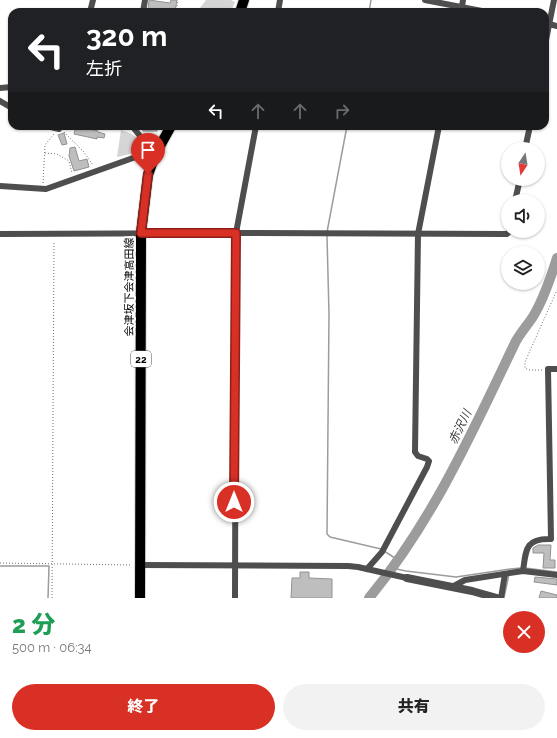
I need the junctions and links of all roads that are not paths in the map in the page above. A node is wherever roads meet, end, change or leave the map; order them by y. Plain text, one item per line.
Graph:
1 (425, 0) edge
2 (554, 0) edge
3 (457, 8) edge
4 (549, 17) edge
5 (135, 130) edge
6 (168, 130) edge
7 (255, 130) edge
8 (438, 130) edge
9 (529, 130) edge
10 (527, 142) edge
11 (151, 154) junction
12 (0, 186) edge
13 (141, 233) junction
14 (236, 233) junction
15 (0, 234) edge
16 (418, 234) junction
17 (501, 234) edge
18 (557, 369) edge
19 (554, 539) edge
20 (140, 565) junction
21 (234, 566) junction
22 (368, 569) junction
23 (524, 571) junction
24 (505, 574) junction
25 (557, 575) edge
26 (407, 578) joint
27 (452, 587) junction
28 (140, 598) edge
29 (235, 598) edge
30 (497, 598) edge
31 (501, 598) edge

1 - 3 street
2 - 4 street
5 - 11 street
6 - 11 main road, 会津坂下会津高田線 / 22
7 - 14 street
8 - 16 street
9 - 10 street
11 - 12 street
11 - 13 main road, 会津坂下会津高田線 / 22
13 - 14 street
13 - 15 street
13 - 20 main road, 会津坂下会津高田線 / 22
14 - 16 street
14 - 21 street
16 - 17 street
16 - 22 street
18 - 19 street
19 - 23 street
20 - 21 street
20 - 28 main road, 会津坂下会津高田線 / 22
21 - 22 street
21 - 29 street
22 - 26 street
23 - 24 street
23 - 25 street
24 - 27 street
24 - 31 street
26 - 27 street
27 - 30 street

